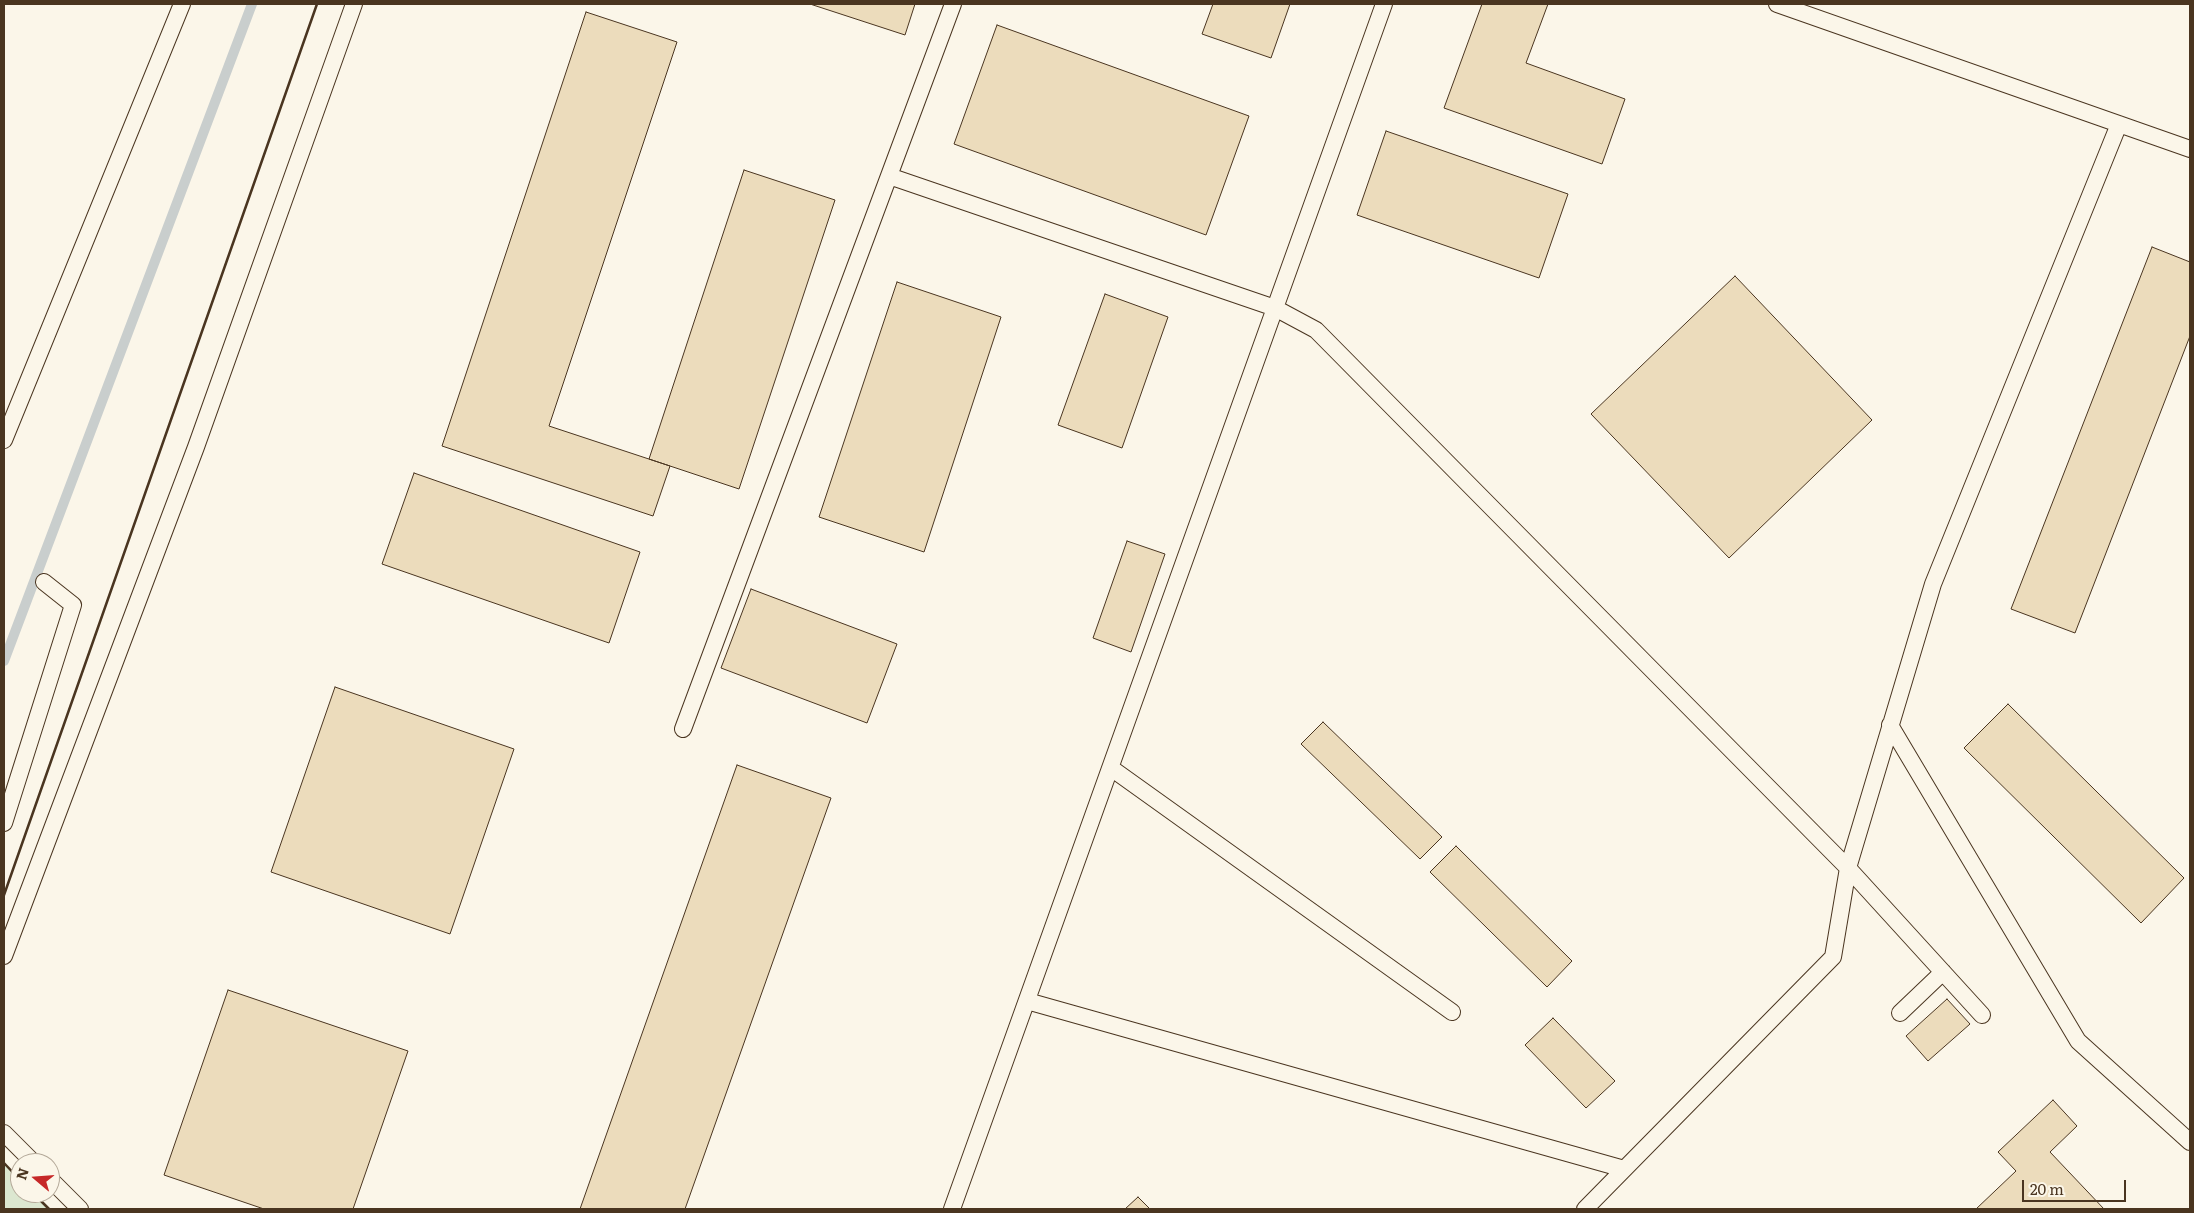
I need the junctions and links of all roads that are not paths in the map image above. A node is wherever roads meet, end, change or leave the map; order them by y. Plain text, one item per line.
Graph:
1 (182, 4) edge
2 (354, 4) edge
3 (953, 4) edge
4 (1384, 4) edge
5 (1777, 4) edge
6 (2119, 124) junction
7 (2190, 149) edge
8 (889, 176) junction
9 (1275, 308) junction
10 (4, 440) edge
11 (44, 582) dead end
12 (1890, 725) junction
13 (684, 729) dead end
14 (1110, 768) junction
15 (4, 823) edge
16 (1848, 868) junction
17 (4, 956) edge
18 (1943, 972) junction
19 (1027, 1001) junction
20 (1452, 1012) dead end
21 (1900, 1013) dead end
22 (1982, 1015) dead end
23 (4, 1133) edge
24 (2190, 1142) edge
25 (24, 1153) edge
26 (1624, 1169) junction
27 (60, 1189) edge
28 (80, 1209) edge
29 (952, 1209) edge
30 (1585, 1209) edge

1 - 10 lane
2 - 17 lane
3 - 8 lane
4 - 9 lane
5 - 6 lane
6 - 7 lane
6 - 12 lane
8 - 9 lane
8 - 13 lane
9 - 14 lane
9 - 16 lane
11 - 15 lane
12 - 16 lane
12 - 24 lane
14 - 19 lane
14 - 20 lane
16 - 18 lane
16 - 26 lane
18 - 21 lane
18 - 22 lane
19 - 26 lane
19 - 29 lane
23 - 25 lane
26 - 30 lane
27 - 28 lane

